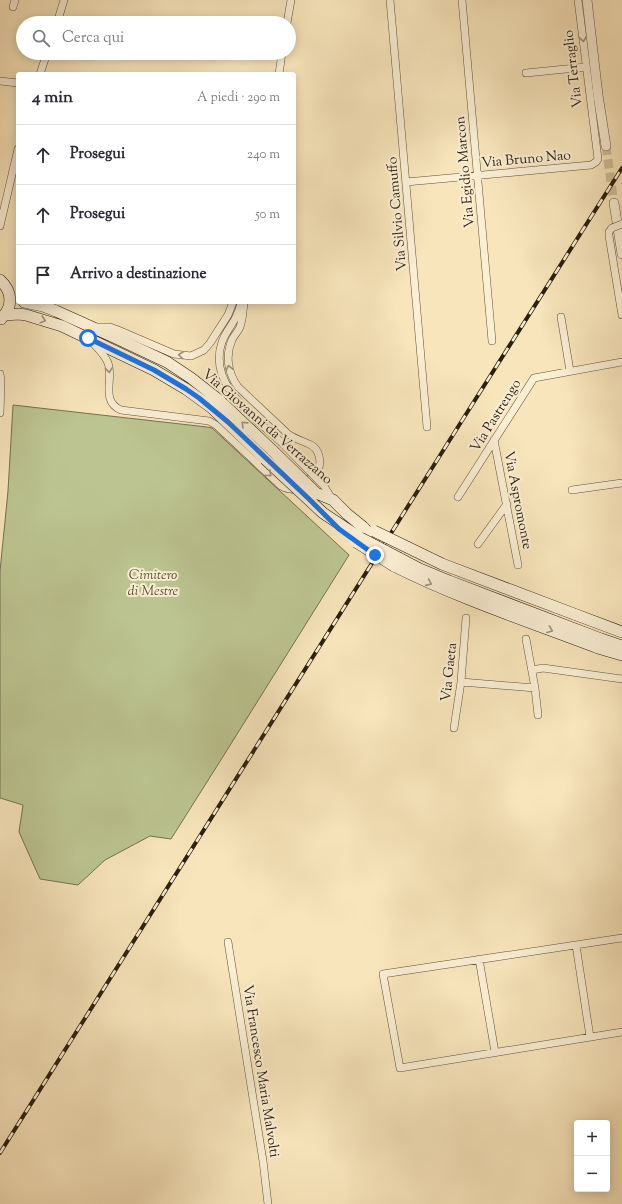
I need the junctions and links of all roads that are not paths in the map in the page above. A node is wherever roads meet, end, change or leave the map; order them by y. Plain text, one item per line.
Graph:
1 (64, 0) edge
2 (390, 0) edge
3 (462, 0) edge
4 (578, 0) edge
5 (587, 0) edge
6 (291, 1) edge
7 (59, 16) edge
8 (288, 16) edge
9 (45, 60) edge
10 (281, 60) edge
11 (586, 67) junction
12 (41, 72) edge
13 (279, 72) edge
14 (526, 72) dead end
15 (0, 81) edge
16 (16, 83) edge
17 (606, 146) tunnel mouth
18 (16, 158) edge
19 (598, 159) joint
20 (478, 175) junction
21 (406, 182) junction
22 (614, 203) tunnel mouth
23 (622, 224) edge
24 (0, 226) edge
25 (622, 254) edge
26 (0, 280) edge
27 (9, 291) junction
28 (16, 297) edge
29 (34, 304) edge
30 (232, 304) edge
31 (242, 304) edge
32 (243, 304) edge
33 (622, 315) edge
34 (2, 317) edge
35 (560, 317) dead end
36 (94, 327) junction
37 (88, 338) junction
38 (492, 341) dead end
39 (622, 362) edge
40 (570, 371) junction
41 (0, 374) edge
42 (0, 413) edge
43 (427, 426) dead end
44 (494, 440) junction
45 (269, 455) junction
46 (622, 483) edge
47 (572, 490) dead end
48 (458, 497) dead end
49 (333, 500) junction
50 (507, 504) junction
51 (323, 513) junction
52 (361, 532) junction
53 (478, 544) dead end
54 (398, 559) junction
55 (518, 565) dead end
56 (466, 618) dead end
57 (622, 632) edge
58 (526, 639) dead end
59 (622, 640) edge
60 (622, 646) edge
61 (622, 655) edge
62 (532, 670) junction
63 (622, 679) edge
64 (461, 682) junction
65 (535, 688) junction
66 (538, 715) dead end
67 (454, 728) dead end
68 (622, 938) edge
69 (228, 942) dead end
70 (576, 945) junction
71 (479, 960) junction
72 (622, 1032) edge
73 (590, 1037) junction
74 (495, 1052) junction
75 (268, 1204) edge

1 - 7 street
2 - 21 street, Via Silvio Camuffo
3 - 20 street, Via Egidio Marcon
4 -> 11 street, Via Terraglio
5 - 17 street, Via Terraglio
6 - 8 street
9 - 12 street
10 - 13 street
11 - 14 street
11 - 19 street, Via Terraglio
15 - 16 street
18 - 24 street
19 - 20 street, Via Bruno Nao
20 - 21 street, Via Bruno Nao
20 - 38 street, Via Egidio Marcon
21 - 43 street, Via Silvio Camuffo
22 - 25 street
23 - 33 street, bridge
26 - 27 main road
27 - 28 main road
27 - 34 main road
29 - 36 main road, Via Giovanni da Verrazzano
30 -> 36 street
31 - 49 street, bridge
37 -> 32 street
34 -> 37 main road, Via Giovanni da Verrazzano
35 - 40 street
45 -> 36 main road, Via Giovanni da Verrazzano
37 - 45 main road, Via Giovanni da Verrazzano
39 - 40 street, Via Pastrengo
40 - 44 street, Via Pastrengo
41 - 42 street
44 - 48 street, Via Pastrengo
44 - 50 street, Via Aspromonte
45 - 49 main road, Via Giovanni da Verrazzano, bridge
45 - 51 main road, Via Giovanni da Verrazzano, bridge
46 - 47 street
49 - 52 main road, Via Giovanni da Verrazzano, bridge
50 - 53 street
50 - 55 street, Via Aspromonte
51 - 52 main road, Via Giovanni da Verrazzano, bridge
51 - 54 main road, bridge
52 - 54 main road, bridge
52 - 54 main road, Via Giovanni da Verrazzano
52 - 57 main road, bridge
54 - 59 main road
54 - 60 main road
54 -> 61 main road
56 - 64 street, Via Gaeta
58 - 62 street
62 - 63 street
62 - 65 street
64 - 65 street
64 - 67 street, Via Gaeta
65 - 66 street
68 - 70 street
69 - 75 street, Via Francesco Maria Malvolti
70 - 71 street
70 - 73 street
71 - 74 street
71 - 74 street
72 - 73 street
73 - 74 street

